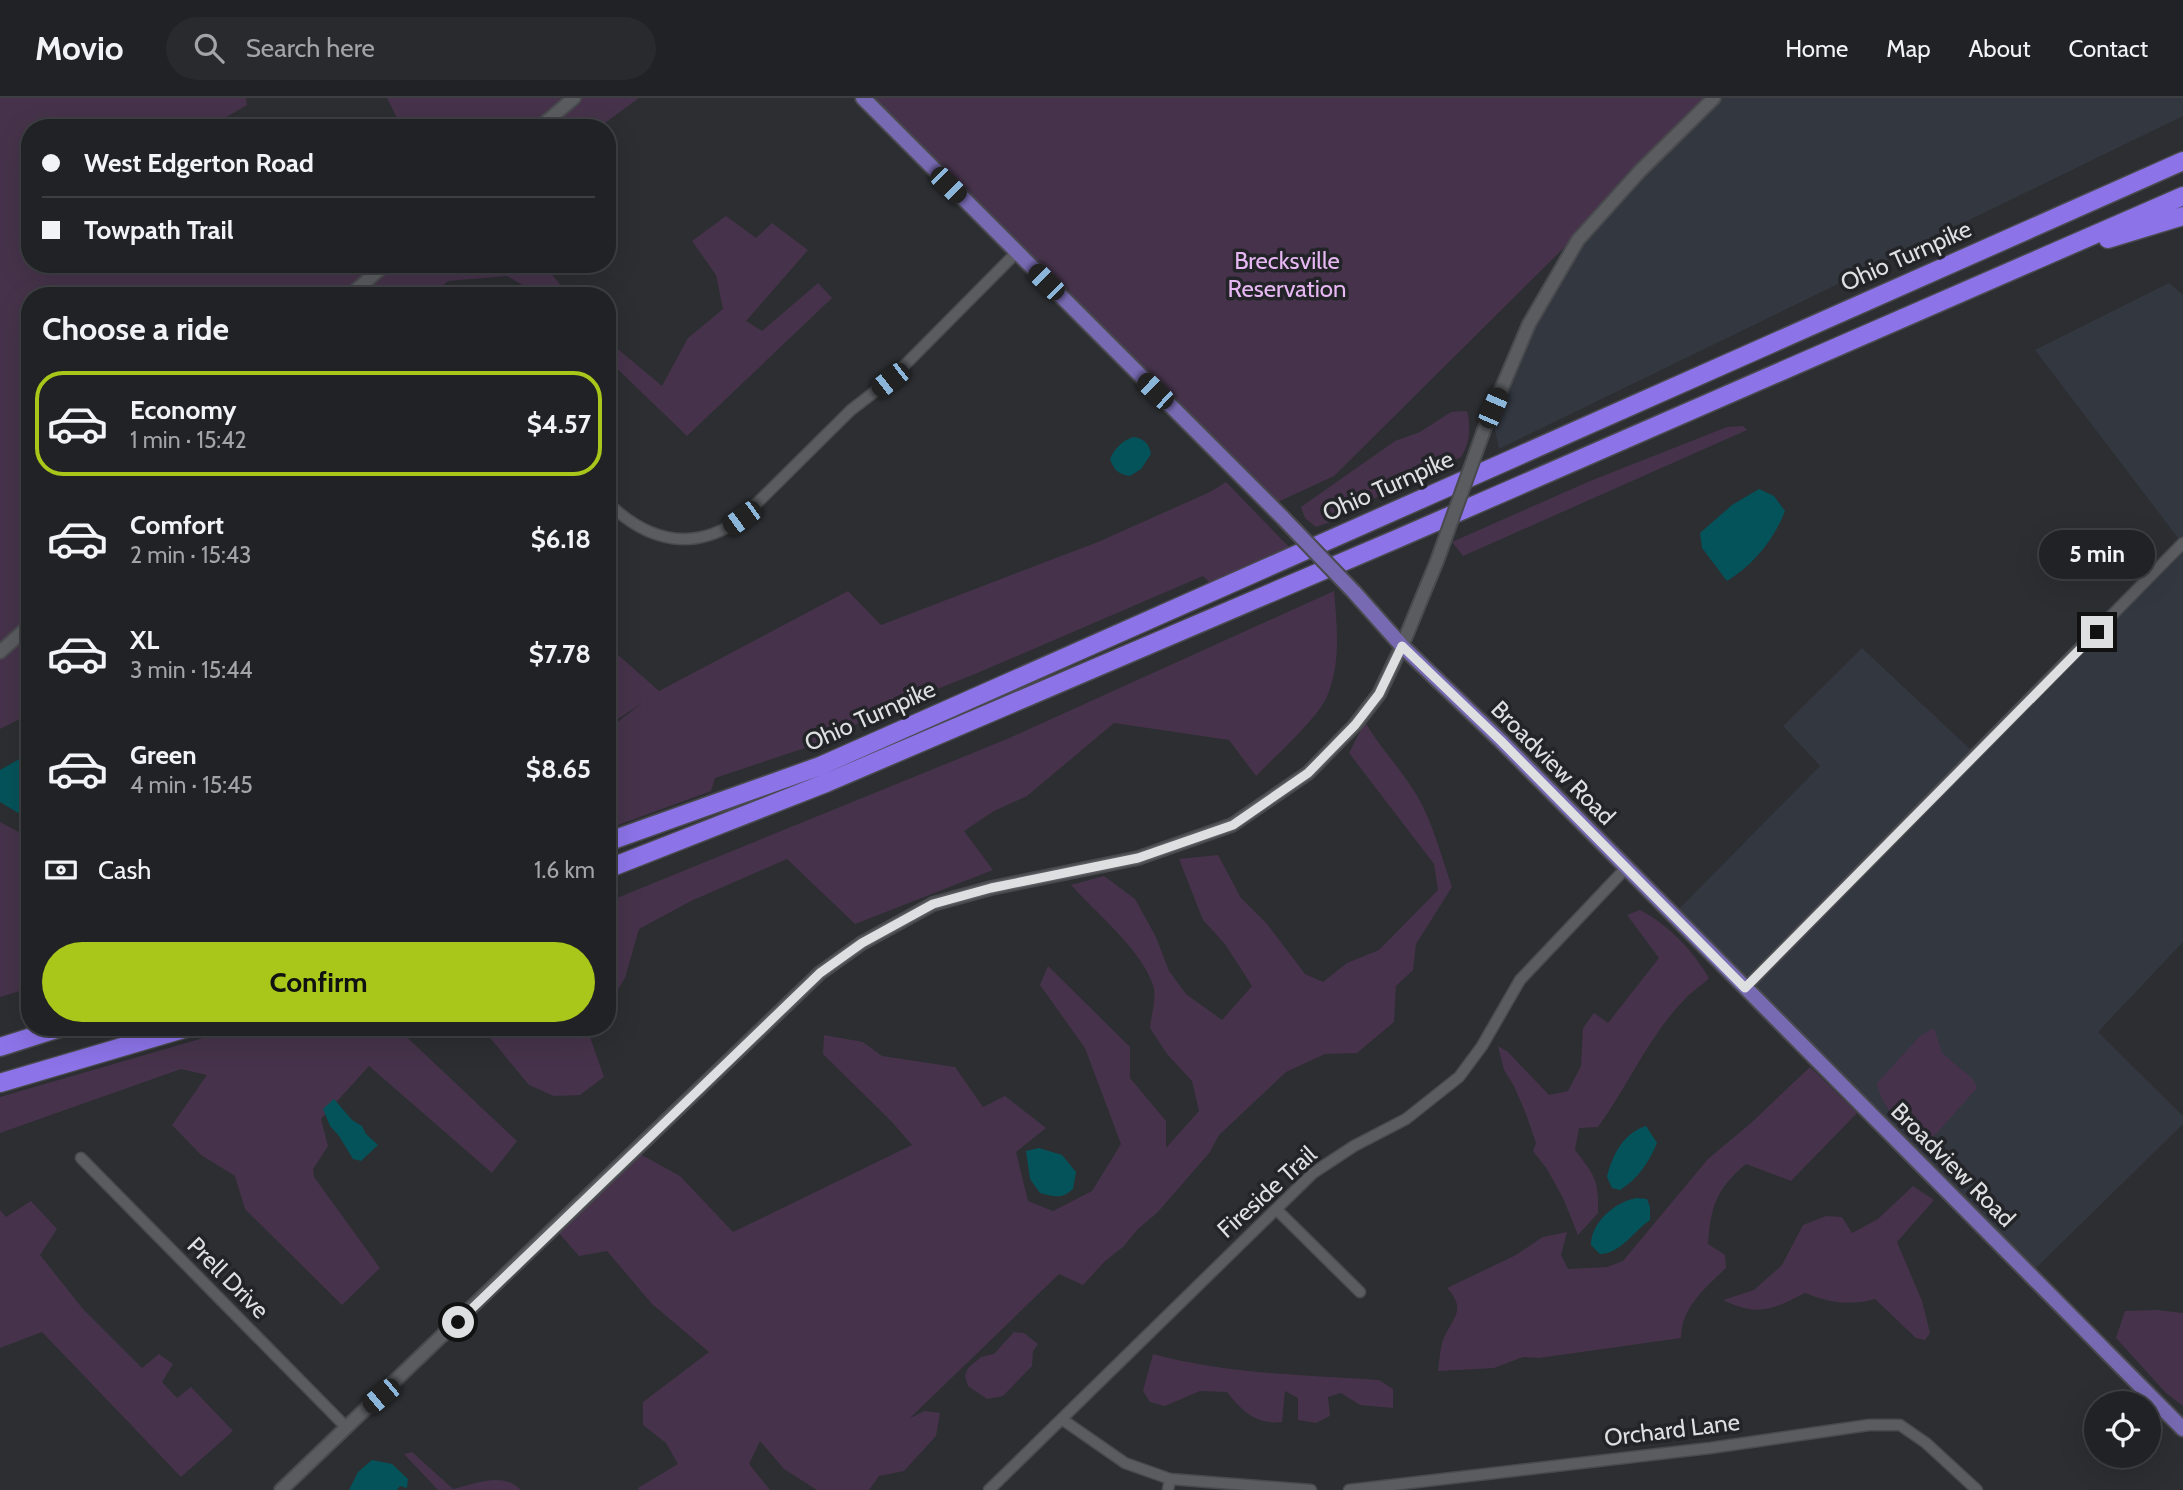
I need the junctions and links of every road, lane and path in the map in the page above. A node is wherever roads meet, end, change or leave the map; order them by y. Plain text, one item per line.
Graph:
1 (574, 98) edge
2 (863, 98) edge
3 (1714, 98) edge
4 (549, 119) edge
5 (2183, 159) edge
6 (2183, 196) edge
7 (2183, 216) edge
8 (1016, 253) junction
9 (2057, 253) junction
10 (376, 273) edge
11 (359, 287) edge
12 (616, 510) edge
13 (2183, 543) edge
14 (21, 633) edge
15 (1402, 646) junction
16 (0, 652) edge
17 (616, 839) edge
18 (616, 865) edge
19 (1626, 868) junction
20 (1745, 988) junction
21 (35, 1036) edge
22 (159, 1036) edge
23 (0, 1047) edge
24 (0, 1083) edge
25 (81, 1158) dead end
26 (1276, 1209) junction
27 (1360, 1292) dead end
28 (1063, 1420) junction
29 (346, 1427) junction
30 (2183, 1429) edge
31 (1170, 1479) junction
32 (281, 1490) edge
33 (989, 1490) edge
34 (1168, 1490) edge
35 (1311, 1490) edge
36 (1349, 1490) edge
37 (1977, 1490) edge

1 - 4 street
2 - 8 main road, Broadview Road
3 - 15 street, bridge
5 - 17 highway, Ohio Turnpike
6 - 9 highway, Ohio Turnpike
7 - 9 highway
8 - 12 street
8 - 15 main road, Broadview Road, bridge
9 - 18 highway, Ohio Turnpike
10 - 11 street
13 - 20 street
14 - 16 street
15 - 19 main road, Broadview Road
15 - 29 street
19 - 20 main road, Broadview Road
19 - 26 street, Fireside Trail
20 - 30 main road, Broadview Road
21 - 23 highway
22 - 24 highway
25 - 29 street, Prell Drive
26 - 27 street
26 - 28 street, Fireside Trail
28 - 31 street
28 - 33 street, Fireside Trail
29 - 32 street
31 - 34 street
31 - 35 street
36 - 37 street, Orchard Lane

